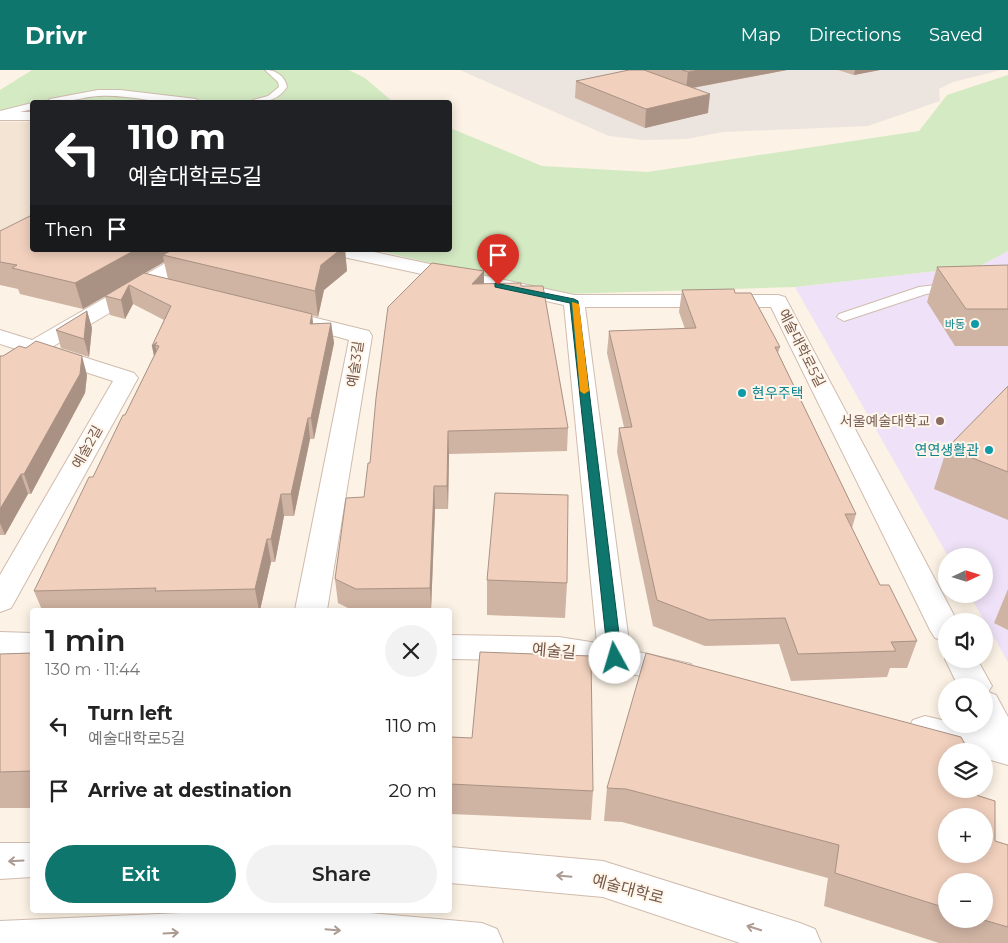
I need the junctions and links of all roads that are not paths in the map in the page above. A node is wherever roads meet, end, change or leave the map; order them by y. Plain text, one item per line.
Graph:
1 (269, 70) edge
2 (61, 100) edge
3 (178, 100) edge
4 (269, 100) edge
5 (30, 107) edge
6 (0, 115) edge
7 (30, 116) edge
8 (198, 252) edge
9 (348, 252) edge
10 (144, 283) junction
11 (970, 284) edge
12 (173, 290) edge
13 (574, 301) junction
14 (276, 315) edge
15 (844, 317) dead end
16 (0, 338) edge
17 (34, 348) junction
18 (0, 368) edge
19 (0, 601) edge
20 (311, 608) edge
21 (938, 614) edge
22 (0, 644) edge
23 (30, 644) edge
24 (452, 647) edge
25 (615, 658) junction
26 (710, 680) edge
27 (993, 721) edge
28 (892, 722) edge
29 (1008, 750) edge
30 (30, 860) edge
31 (0, 861) edge
32 (452, 865) edge
33 (0, 941) edge
34 (482, 943) edge
35 (800, 943) edge

1 - 4 lane
2 - 3 lane
5 - 6 lane
6 - 7 street
8 - 10 street
9 - 13 street, 예술대학로5길
10 - 12 street
10 - 17 street
11 - 15 lane
13 - 21 street, 예술대학로5길
13 - 25 street
14 - 20 street, 예술3길
16 - 17 street
17 - 18 street
17 - 19 street, 예술2길
22 - 23 street
24 - 25 street, 예술길
25 - 26 street, 예술길
27 - 29 street
28 - 29 street
30 -> 31 street
35 -> 32 street, 예술대학로
33 -> 34 street

